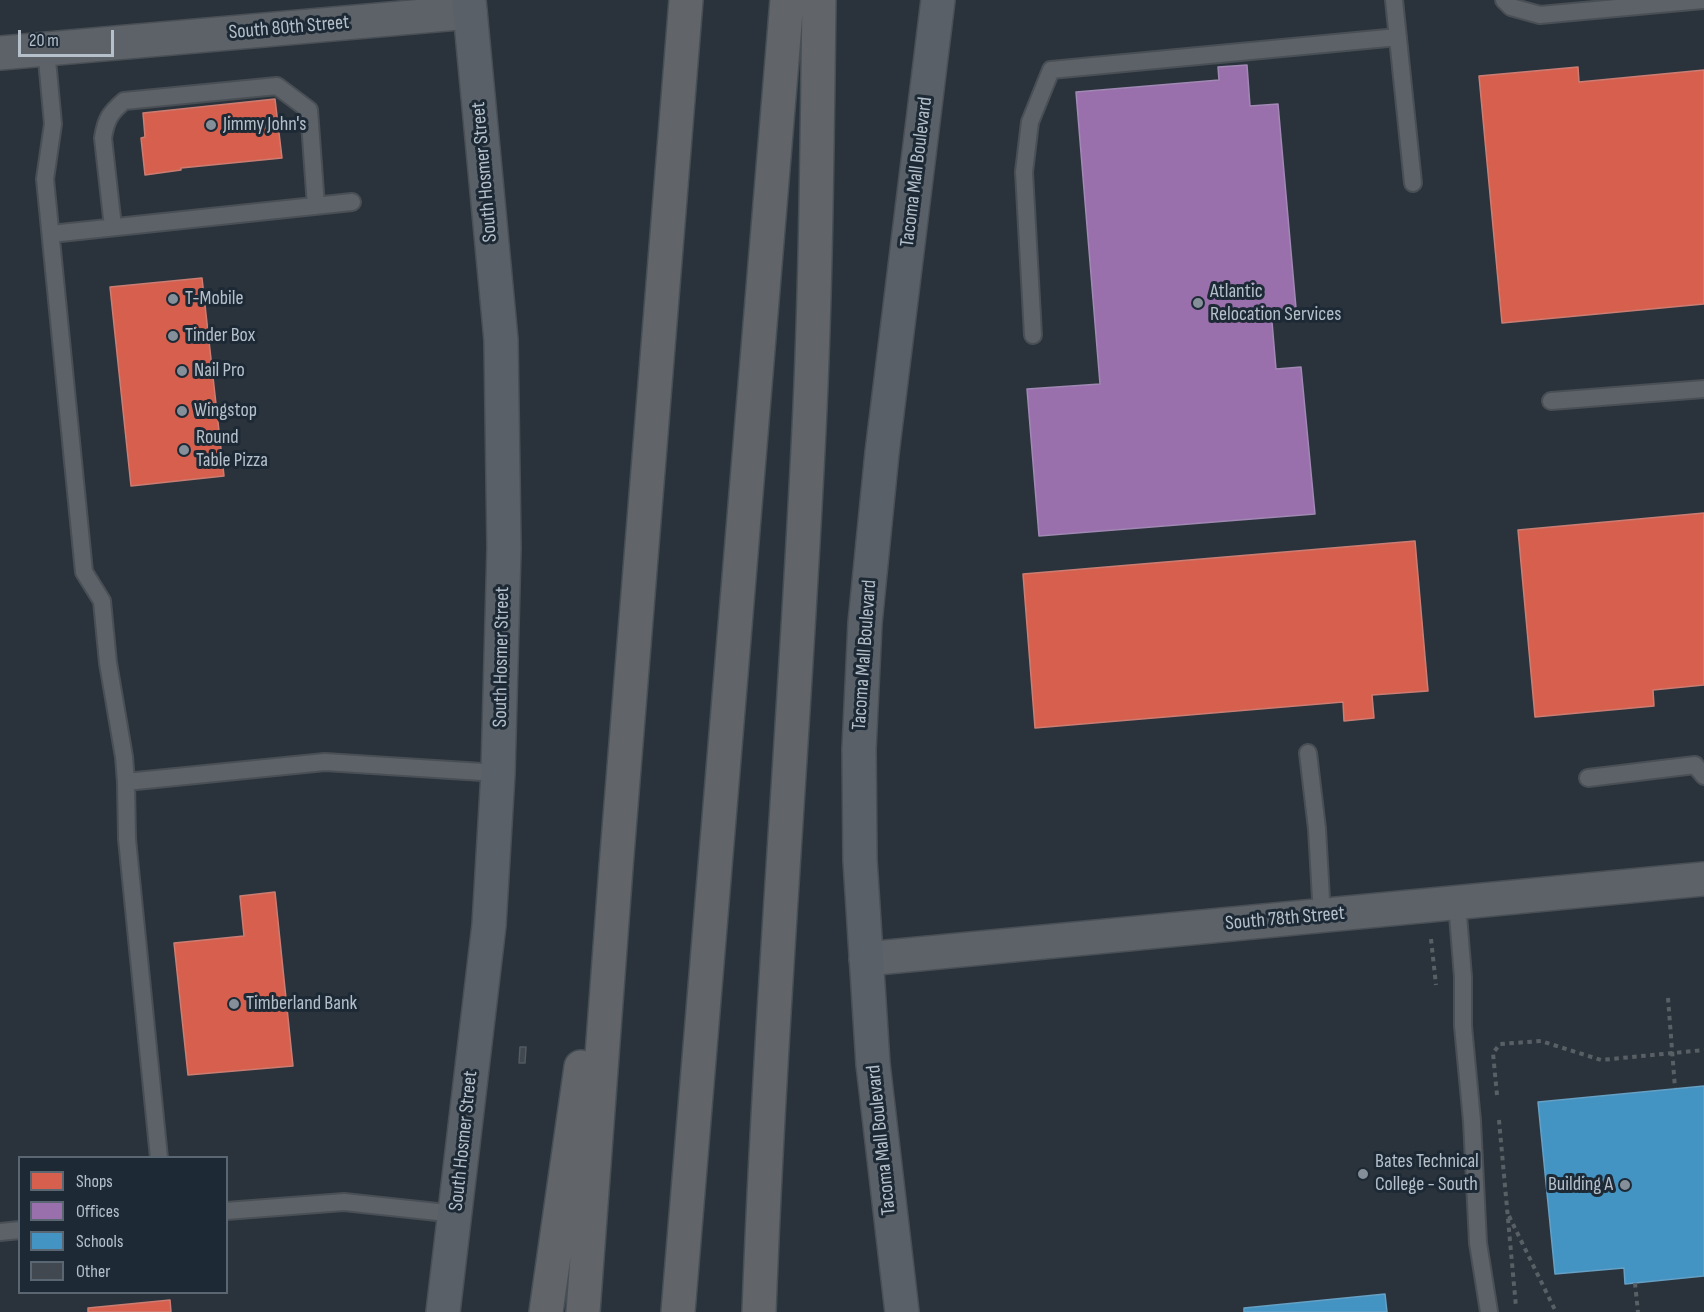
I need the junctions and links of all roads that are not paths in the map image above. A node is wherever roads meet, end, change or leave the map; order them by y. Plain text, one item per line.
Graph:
1 (686, 0) edge
2 (787, 0) edge
3 (819, 0) edge
4 (938, 0) edge
5 (1394, 0) edge
6 (1504, 0) edge
7 (1704, 0) edge
8 (470, 6) edge
9 (1398, 37) junction
10 (46, 49) junction
11 (0, 53) edge
12 (1413, 183) dead end
13 (352, 202) dead end
14 (316, 206) junction
15 (114, 227) junction
16 (51, 234) junction
17 (1033, 335) dead end
18 (1704, 389) edge
19 (1551, 401) dead end
20 (1308, 753) dead end
21 (498, 773) junction
22 (1704, 776) edge
23 (1588, 777) dead end
24 (126, 782) junction
25 (616, 867) junction
26 (1704, 879) edge
27 (1457, 903) junction
28 (1322, 915) junction
29 (866, 959) junction
30 (159, 1156) edge
31 (228, 1211) edge
32 (456, 1214) junction
33 (18, 1230) edge
34 (0, 1232) edge
35 (443, 1312) edge
36 (546, 1312) edge
37 (583, 1312) edge
38 (678, 1312) edge
39 (759, 1312) edge
40 (902, 1312) edge
41 (1489, 1312) edge

1 - 25 highway
2 - 38 highway
3 - 39 highway
4 - 29 main road, Tacoma Mall Boulevard
5 - 9 lane
6 - 7 lane
8 - 10 street, South 80th Street
8 - 21 main road, South Hosmer Street
9 - 12 lane
9 - 17 lane
10 - 11 street, South 80th Street
10 - 16 lane
13 - 14 lane
14 - 15 lane
14 - 15 lane
15 - 16 lane
16 - 24 lane
18 - 19 lane
20 - 28 lane
21 - 24 lane
21 - 32 main road, South Hosmer Street
22 - 23 lane
24 - 30 lane
25 - 36 highway
25 - 37 highway
26 - 27 street, South 78th Street
27 - 28 street, South 78th Street
27 - 41 lane
28 - 29 street, South 78th Street
29 - 40 main road, Tacoma Mall Boulevard
31 - 32 lane
32 - 35 main road, South Hosmer Street
33 - 34 lane

